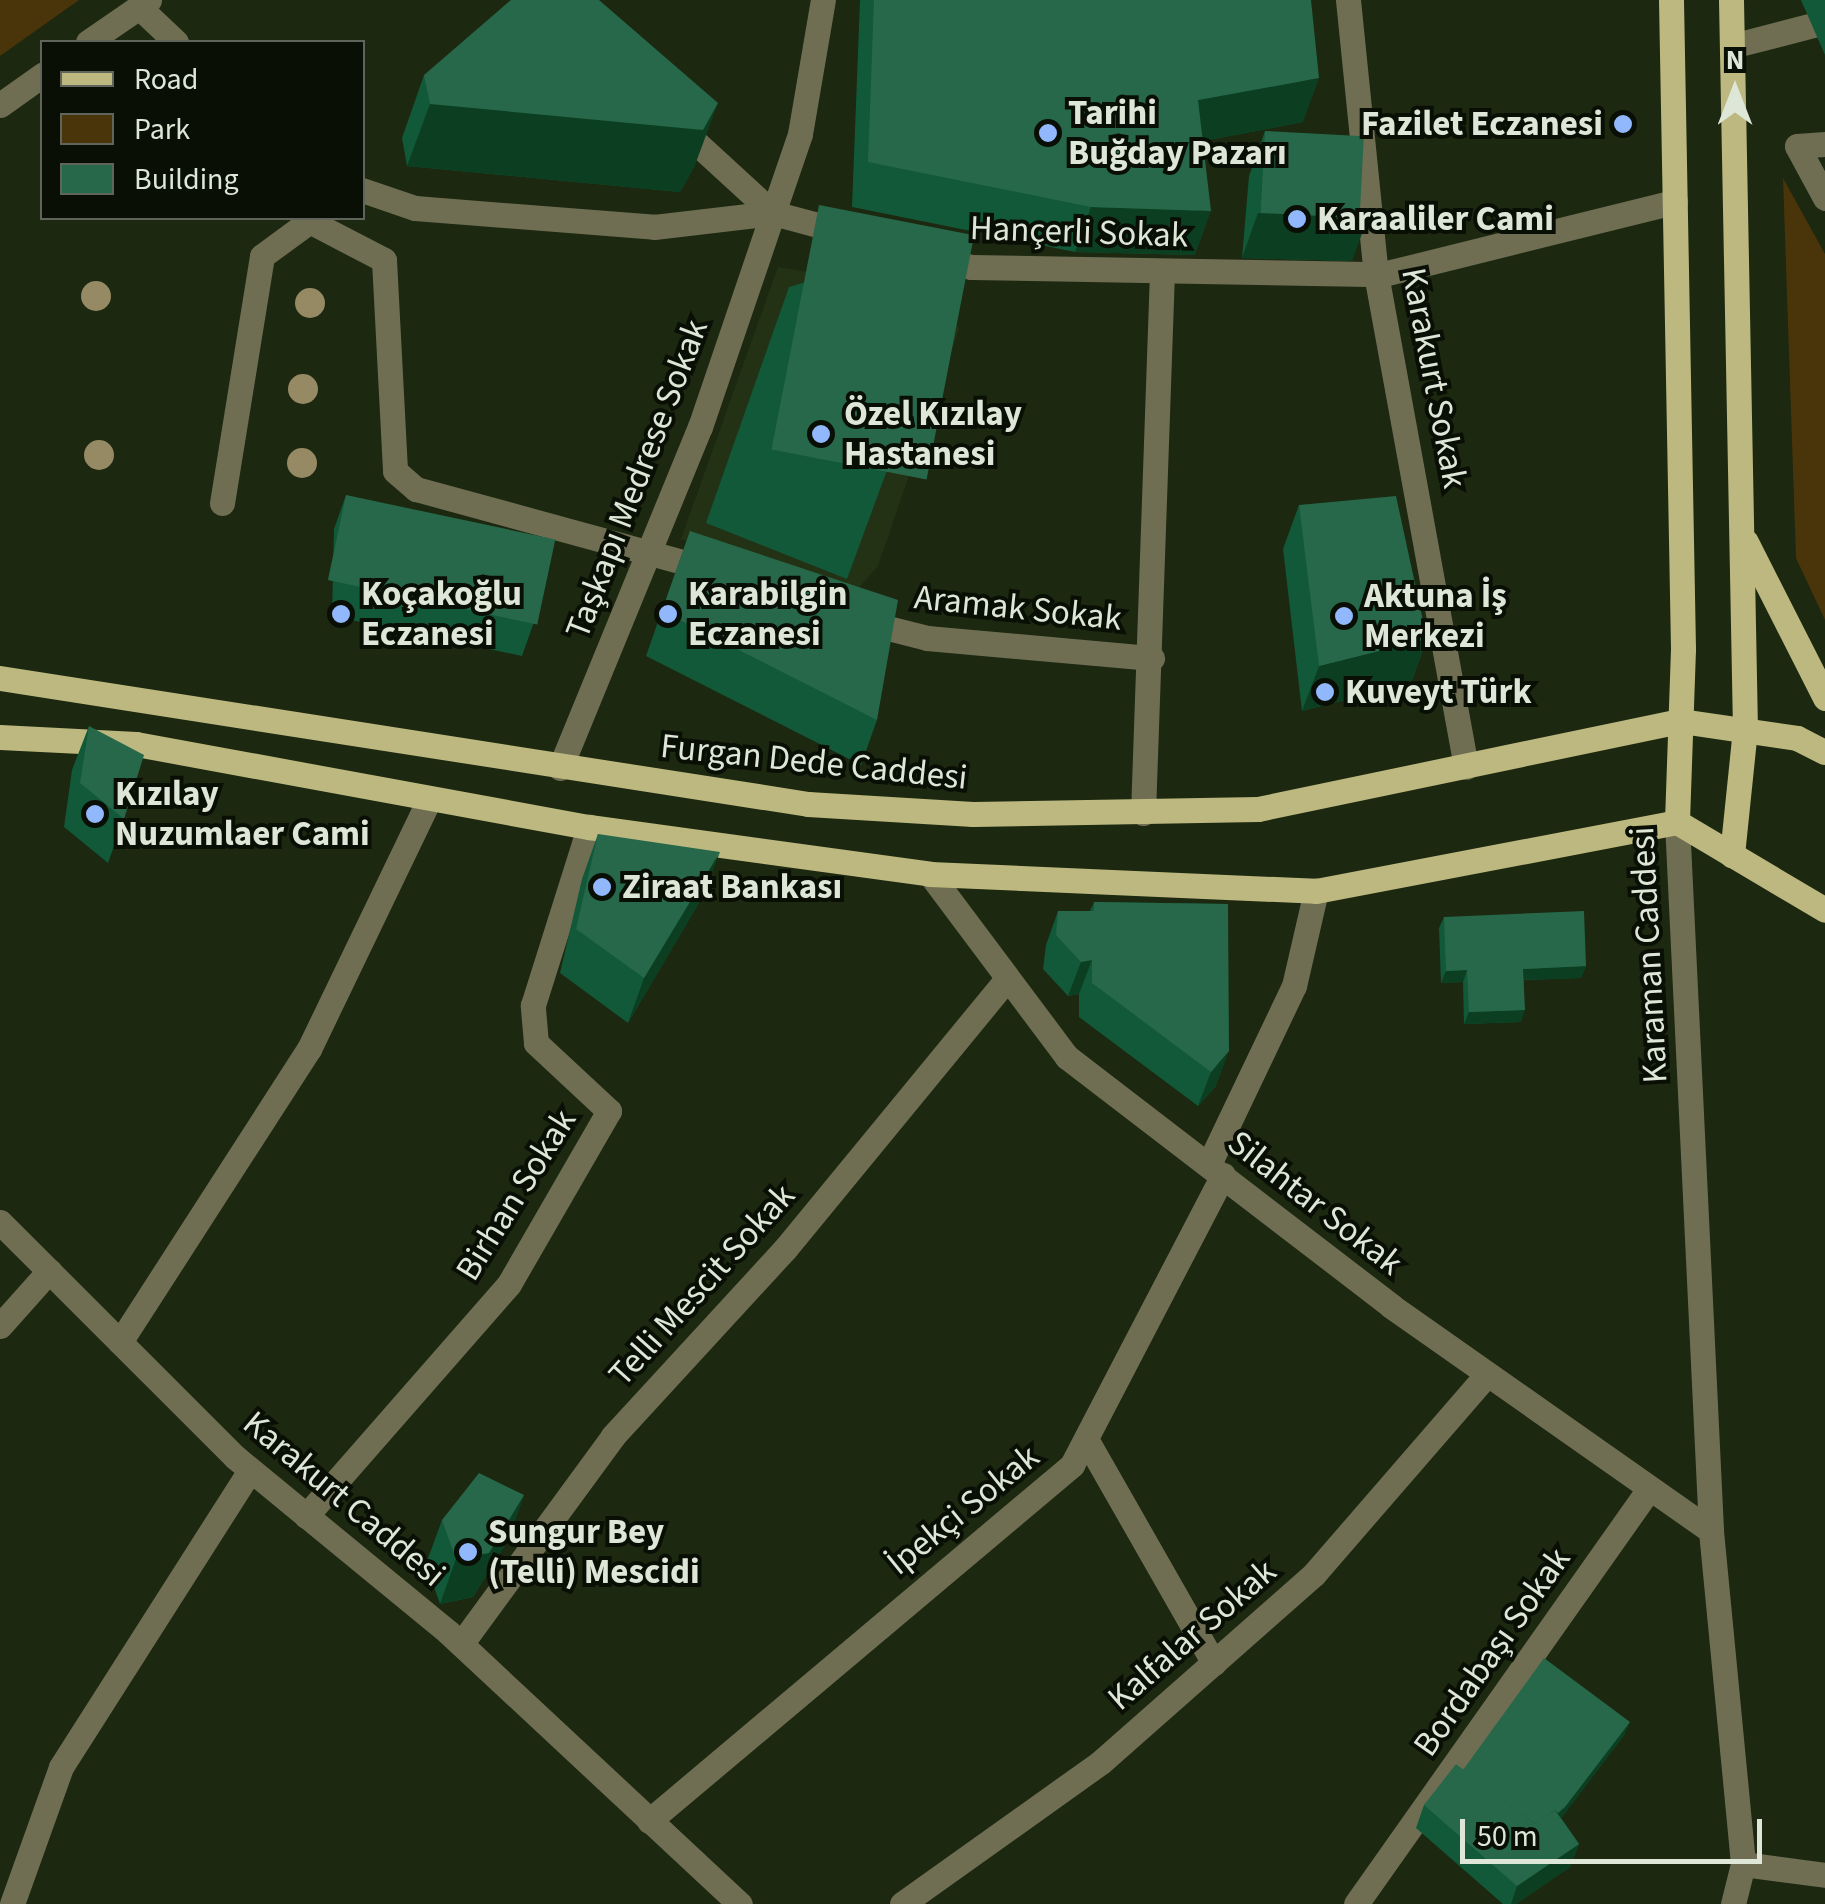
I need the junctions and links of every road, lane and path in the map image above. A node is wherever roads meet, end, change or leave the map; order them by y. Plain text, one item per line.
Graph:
1 (823, 0) edge
2 (1348, 0) edge
3 (1671, 0) edge
4 (1731, 0) edge
5 (144, 4) edge
6 (1825, 22) edge
7 (91, 40) edge
8 (174, 40) edge
9 (1732, 46) junction
10 (40, 76) edge
11 (0, 104) edge
12 (656, 106) edge
13 (1825, 144) edge
14 (365, 191) edge
15 (1825, 198) edge
16 (1675, 202) junction
17 (774, 213) junction
18 (313, 220) edge
19 (1162, 270) junction
20 (1376, 274) junction
21 (222, 502) dead end
22 (1740, 527) junction
23 (650, 546) junction
24 (742, 581) edge
25 (834, 614) edge
26 (1152, 658) junction
27 (0, 678) edge
28 (1825, 698) edge
29 (1681, 721) junction
30 (1745, 729) junction
31 (0, 737) edge
32 (1825, 752) edge
33 (560, 768) junction
34 (1466, 768) junction
35 (429, 800) junction
36 (1143, 812) junction
37 (1676, 822) junction
38 (589, 827) junction
39 (1732, 855) junction
40 (930, 874) junction
41 (1316, 892) junction
42 (1825, 910) edge
43 (1006, 980) junction
44 (1216, 1169) junction
45 (0, 1222) edge
46 (50, 1271) junction
47 (0, 1326) edge
48 (120, 1342) junction
49 (1488, 1374) junction
50 (1086, 1439) junction
51 (250, 1470) junction
52 (1649, 1489) junction
53 (306, 1516) junction
54 (1711, 1531) junction
55 (462, 1644) junction
56 (1214, 1662) junction
57 (649, 1821) junction
58 (1743, 1864) junction
59 (1825, 1875) edge
60 (12, 1904) edge
61 (740, 1904) edge
62 (902, 1904) edge
63 (1356, 1904) edge
64 (1733, 1904) edge

1 - 17 street, Taşkapı Medrese Sokak
2 - 20 street, Karakurt Sokak
3 - 16 main road, Karaman Caddesi
4 - 9 main road
5 - 7 street
5 - 8 street
6 - 9 street
9 - 22 main road
10 - 11 street
12 - 17 street
13 - 15 street
14 - 17 street, Hançerli Sokak
16 - 20 street, Hançerli Sokak
16 - 29 main road, Karaman Caddesi
17 - 19 street, Hançerli Sokak
17 - 23 street, Taşkapı Medrese Sokak
18 - 21 street
18 - 23 street
19 - 20 street, Hançerli Sokak
19 - 26 street
20 - 34 street, Karakurt Sokak
22 - 28 main road
22 - 30 main road
23 - 24 street
23 - 33 street, Taşkapı Medrese Sokak
25 - 26 street, Aramak Sokak
26 - 36 street
27 - 33 main road, Furgan Dede Caddesi
29 - 30 main road, Furgan Dede Caddesi
29 - 34 main road, Furgan Dede Caddesi
29 - 37 main road, Karaman Caddesi
30 - 32 main road, Furgan Dede Caddesi
30 - 39 main road
31 - 35 main road
33 - 36 main road, Furgan Dede Caddesi
34 - 36 main road, Furgan Dede Caddesi
35 - 38 main road
35 - 48 street
37 - 39 main road
37 - 41 main road
37 - 54 street, Karaman Caddesi
38 - 40 main road
38 - 53 street, Birhan Sokak
39 - 42 main road
40 - 41 main road
40 - 43 street, Silahtar Sokak
41 - 44 street, İpekçi Sokak
43 - 44 street, Silahtar Sokak
43 - 55 street, Telli Mescit Sokak
44 - 49 street, Silahtar Sokak
44 - 50 street, İpekçi Sokak
45 - 46 street, Karakurt Caddesi
46 - 47 street
46 - 48 street, Karakurt Caddesi
48 - 51 street, Karakurt Caddesi
49 - 52 street, Silahtar Sokak
49 - 56 street, Kalfalar Sokak
50 - 56 street
50 - 57 street, İpekçi Sokak
51 - 53 street, Karakurt Caddesi
51 - 60 street
52 - 54 street, Silahtar Sokak
52 - 63 street, Bordabaşı Sokak
53 - 55 street, Karakurt Caddesi
54 - 58 street, Karaman Caddesi
55 - 57 street, Karakurt Caddesi
56 - 62 street, Kalfalar Sokak
57 - 61 street, Karakurt Caddesi
58 - 59 street
58 - 64 street, Karaman Caddesi

